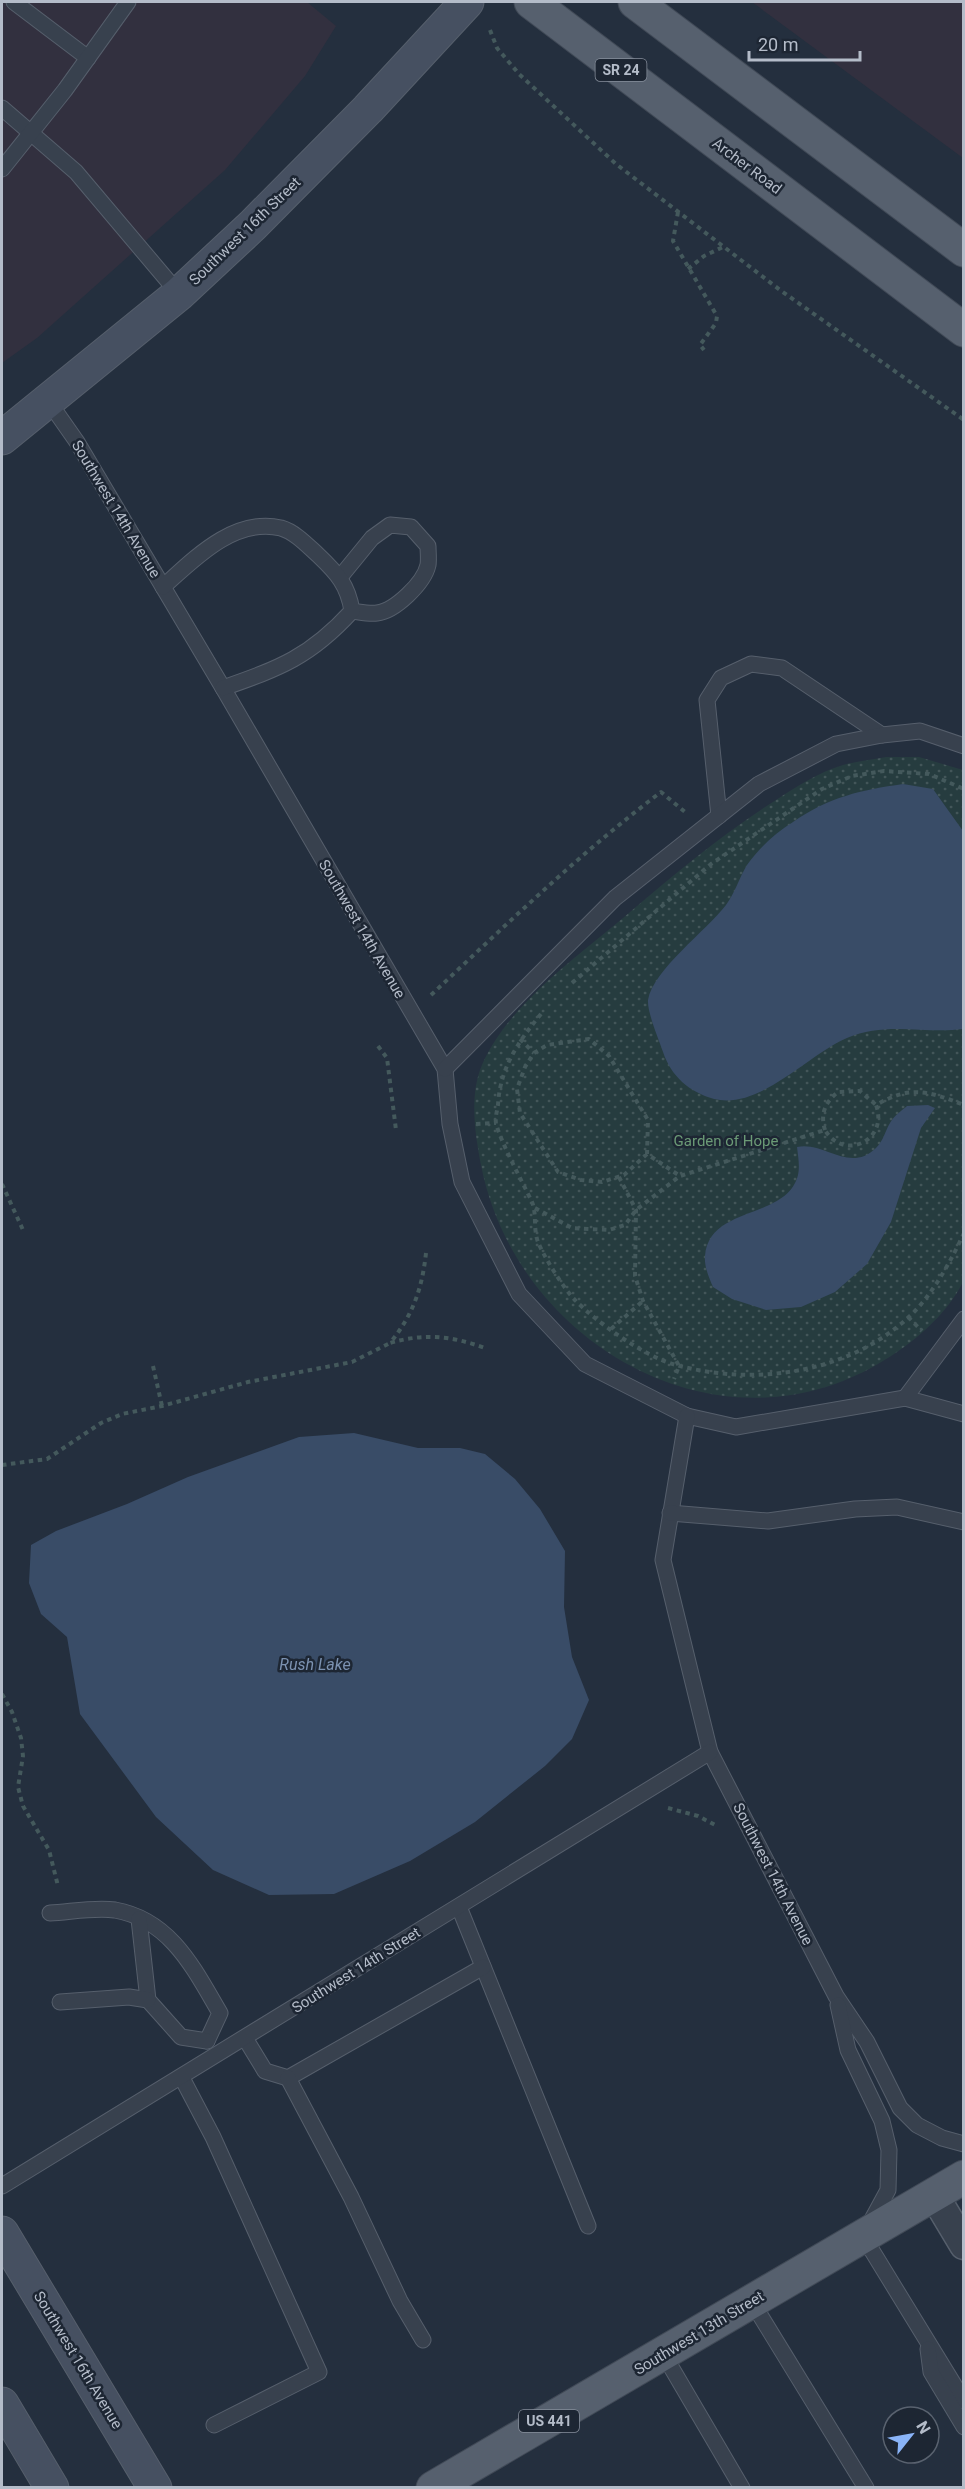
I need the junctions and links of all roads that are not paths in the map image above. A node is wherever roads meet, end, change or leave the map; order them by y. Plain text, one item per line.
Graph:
1 (14, 2) edge
2 (128, 2) edge
3 (467, 2) edge
4 (531, 2) edge
5 (635, 2) edge
6 (88, 58) junction
7 (2, 108) edge
8 (30, 131) junction
9 (2, 169) edge
10 (963, 250) edge
11 (179, 294) junction
12 (963, 330) edge
13 (49, 402) junction
14 (2, 438) edge
15 (341, 576) junction
16 (163, 588) junction
17 (352, 611) junction
18 (223, 688) junction
19 (882, 735) junction
20 (963, 746) edge
21 (719, 816) junction
22 (445, 1069) junction
23 (963, 1319) edge
24 (905, 1398) junction
25 (963, 1414) edge
26 (687, 1416) junction
27 (670, 1513) junction
28 (963, 1522) edge
29 (710, 1752) junction
30 (459, 1907) junction
31 (50, 1912) dead end
32 (139, 1919) junction
33 (483, 1967) junction
34 (836, 1996) junction
35 (148, 2000) junction
36 (60, 2002) dead end
37 (245, 2038) junction
38 (207, 2041) junction
39 (216, 2056) junction
40 (182, 2078) junction
41 (288, 2078) junction
42 (963, 2144) edge
43 (963, 2177) edge
44 (2, 2186) edge
45 (934, 2195) junction
46 (588, 2226) dead end
47 (2, 2233) edge
48 (863, 2236) junction
49 (963, 2245) edge
50 (752, 2301) junction
51 (423, 2340) dead end
52 (928, 2342) junction
53 (664, 2355) junction
54 (963, 2401) edge
55 (2, 2404) edge
56 (214, 2425) dead end
57 (963, 2427) edge
58 (52, 2487) edge
59 (155, 2487) edge
60 (434, 2487) edge
61 (742, 2487) edge
62 (866, 2487) edge

1 - 6 lane
2 - 6 lane
3 - 11 street, Southwest 16th Street
4 - 12 main road, Archer Road / SR 24
5 - 10 main road
6 - 8 lane
7 - 8 lane
8 - 9 lane
8 - 11 lane
11 - 13 street, Southwest 16th Street
13 - 14 street, Southwest 16th Street
13 - 16 lane, Southwest 14th Avenue
15 - 16 lane
15 - 17 lane
15 - 17 lane
16 - 18 lane, Southwest 14th Avenue
17 - 18 lane
18 - 22 lane, Southwest 14th Avenue
19 - 20 lane
19 - 21 lane
19 - 21 lane
21 - 22 lane
22 - 26 lane, Southwest 14th Avenue
23 - 24 lane
24 - 25 lane
24 - 26 lane, Southwest 14th Avenue
26 - 27 lane, Southwest 14th Avenue
27 - 28 lane
27 - 29 lane, Southwest 14th Avenue
29 - 30 lane, Southwest 14th Street
29 - 34 lane, Southwest 14th Avenue
30 - 33 lane
30 - 37 lane, Southwest 14th Street
31 - 32 lane
32 - 35 lane
32 - 38 lane
33 - 41 lane
33 - 46 lane
34 - 42 lane, Southwest 14th Avenue
34 - 48 lane, Southwest 14th Avenue
35 - 36 lane
35 - 38 lane
37 - 39 lane, Southwest 14th Street
37 - 41 lane
38 - 39 lane
39 - 40 lane, Southwest 14th Street
40 - 44 lane, Southwest 14th Street
40 - 56 lane
41 - 51 lane
43 - 45 main road, Southwest 13th Street / US 441
45 - 48 main road, Southwest 13th Street / US 441
45 - 49 street
47 - 59 street, Southwest 16th Avenue
48 - 50 main road, Southwest 13th Street / US 441
48 - 52 lane
50 - 53 main road, Southwest 13th Street / US 441
50 - 62 lane
52 - 54 lane
52 - 57 lane
53 - 60 main road, Southwest 13th Street / US 441
53 - 61 lane
55 - 58 street

